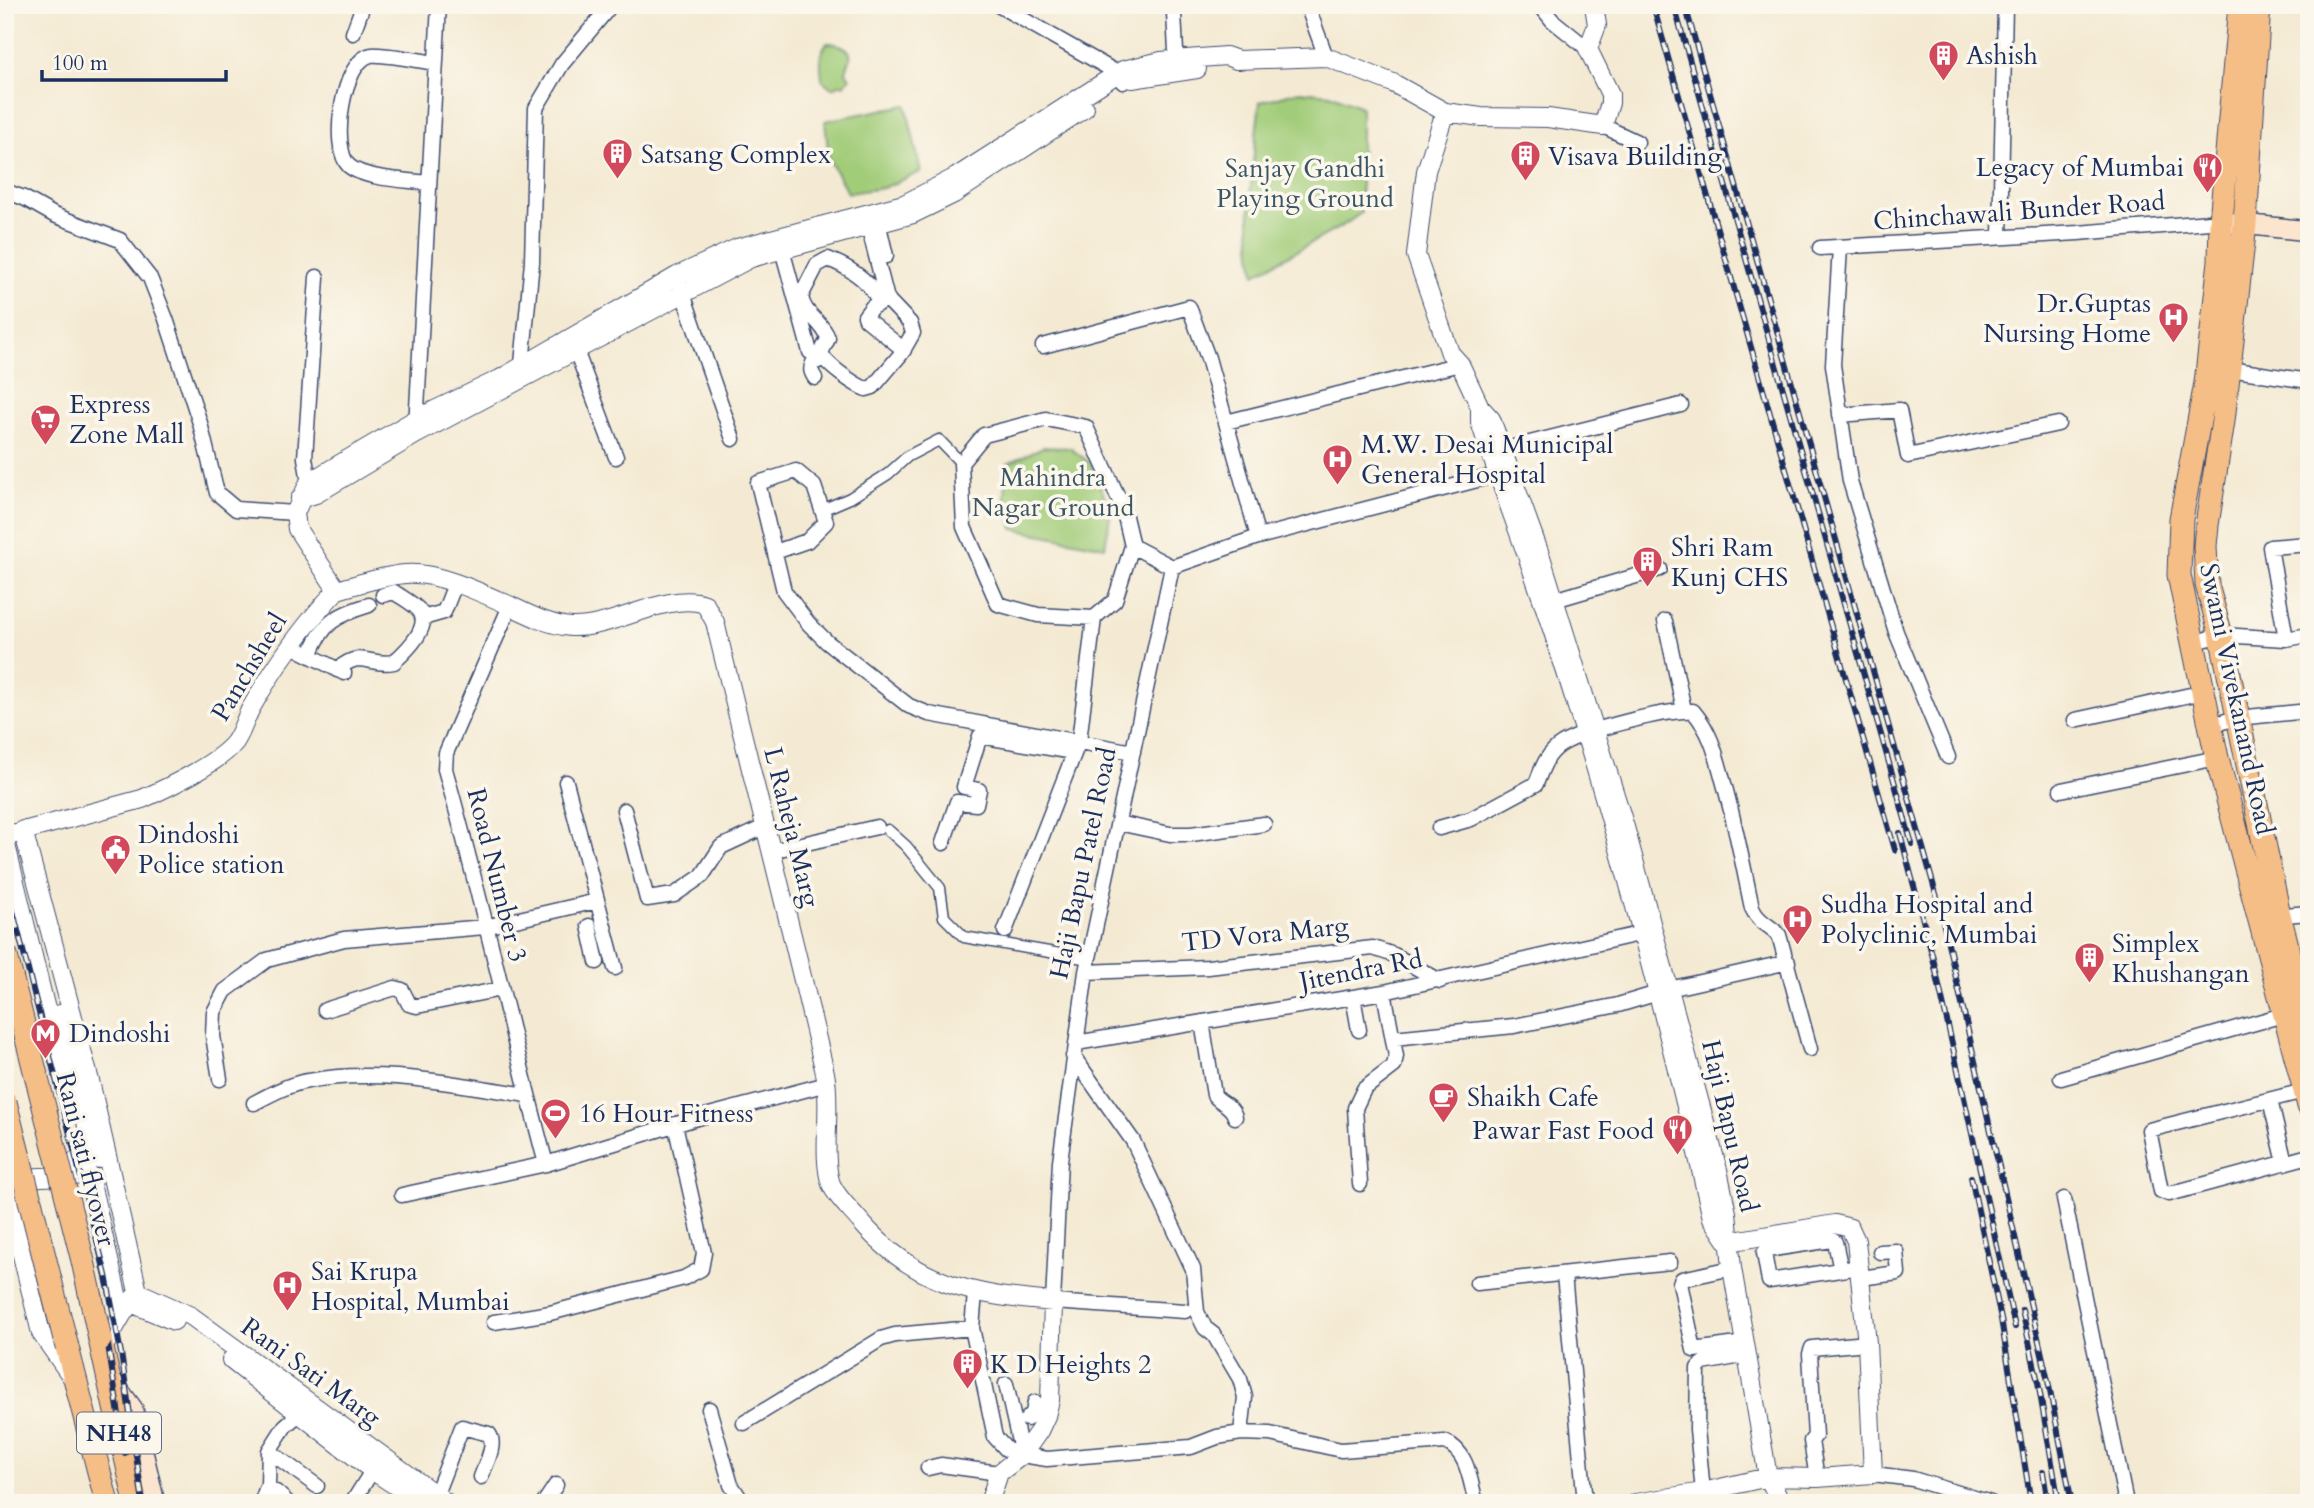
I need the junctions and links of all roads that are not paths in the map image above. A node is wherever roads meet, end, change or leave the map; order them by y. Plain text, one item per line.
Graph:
1 (363, 5) edge
2 (439, 5) edge
3 (611, 5) edge
4 (998, 5) edge
5 (1171, 5) edge
6 (1307, 5) edge
7 (1540, 5) edge
8 (1594, 5) edge
9 (2005, 5) edge
10 (2240, 5) edge
11 (2259, 5) edge
12 (353, 33) dead end
13 (1588, 49) junction
14 (1326, 57) junction
15 (435, 63) junction
16 (1177, 66) junction
17 (1120, 78) junction
18 (1445, 112) junction
19 (1603, 126) junction
20 (1637, 142) dead end
21 (1003, 155) junction
22 (427, 183) junction
23 (5, 191) edge
24 (872, 219) junction
25 (2221, 221) junction
26 (2245, 224) junction
27 (2309, 230) edge
28 (2000, 237) junction
29 (781, 244) junction
30 (1840, 247) junction
31 (1820, 248) dead end
32 (886, 256) dead end
33 (317, 277) dead end
34 (680, 284) junction
35 (882, 298) junction
36 (574, 344) junction
37 (1043, 346) dead end
38 (904, 350) junction
39 (817, 355) junction
40 (1461, 365) junction
41 (2229, 369) junction
42 (521, 373) junction
43 (815, 378) dead end
44 (2309, 381) edge
45 (1681, 405) dead end
46 (1840, 415) junction
47 (1226, 422) junction
48 (2058, 424) dead end
49 (416, 427) junction
50 (1489, 431) junction
51 (733, 439) dead end
52 (1502, 450) junction
53 (616, 457) dead end
54 (961, 463) junction
55 (1504, 474) junction
56 (305, 497) junction
57 (822, 510) junction
58 (1258, 537) junction
59 (2309, 544) edge
60 (1132, 546) junction
61 (775, 552) junction
62 (1172, 567) junction
63 (1660, 569) dead end
64 (456, 584) junction
65 (337, 590) junction
66 (383, 595) dead end
67 (1549, 601) junction
68 (369, 605) dead end
69 (510, 606) junction
70 (351, 611) junction
71 (423, 618) junction
72 (1094, 618) junction
73 (1665, 621) dead end
74 (2221, 635) junction
75 (2309, 635) edge
76 (2286, 639) junction
77 (2192, 643) junction
78 (292, 646) junction
79 (310, 656) junction
80 (2204, 692) junction
81 (1684, 710) junction
82 (2309, 711) edge
83 (2237, 718) junction
84 (2075, 720) dead end
85 (2211, 725) junction
86 (1590, 733) junction
87 (1076, 746) junction
88 (1133, 752) junction
89 (1948, 757) dead end
90 (2217, 758) junction
91 (566, 782) dead end
92 (2061, 790) dead end
93 (624, 810) dead end
94 (1118, 823) junction
95 (1264, 824) dead end
96 (764, 827) junction
97 (1439, 828) dead end
98 (882, 829) joint
99 (12, 835) edge
100 (943, 843) dead end
101 (771, 852) junction
102 (597, 901) junction
103 (2309, 913) edge
104 (2268, 916) junction
105 (589, 926) dead end
106 (485, 927) junction
107 (1005, 931) dead end
108 (1647, 932) junction
109 (601, 944) junction
110 (5, 952) edge
111 (597, 962) dead end
112 (1788, 962) junction
113 (1088, 965) junction
114 (615, 968) dead end
115 (1440, 981) junction
116 (1662, 987) junction
117 (501, 989) junction
118 (1384, 992) junction
119 (1353, 998) junction
120 (325, 1010) dead end
121 (2283, 1015) junction
122 (1202, 1022) junction
123 (1359, 1030) dead end
124 (2309, 1031) edge
125 (1393, 1038) junction
126 (1075, 1049) junction
127 (1810, 1049) dead end
128 (2061, 1078) dead end
129 (220, 1079) dead end
130 (827, 1084) junction
131 (528, 1095) junction
132 (2306, 1099) edge
133 (2270, 1100) junction
134 (5, 1102) edge
135 (254, 1103) dead end
136 (1235, 1117) dead end
137 (675, 1124) junction
138 (2309, 1156) edge
139 (97, 1160) junction
140 (2285, 1163) junction
141 (546, 1164) junction
142 (5, 1167) edge
143 (5, 1177) edge
144 (1360, 1184) dead end
145 (5, 1186) edge
146 (402, 1195) dead end
147 (2064, 1199) dead end
148 (1728, 1242) junction
149 (1880, 1252) dead end
150 (1670, 1262) dead end
151 (1732, 1268) junction
152 (1853, 1272) junction
153 (1564, 1274) junction
154 (1477, 1283) dead end
155 (975, 1293) junction
156 (130, 1303) junction
157 (1053, 1303) junction
158 (1185, 1311) dead end
159 (494, 1322) dead end
160 (972, 1328) junction
161 (1867, 1343) junction
162 (1746, 1349) junction
163 (103, 1356) junction
164 (77, 1384) junction
165 (1006, 1384) dead end
166 (1040, 1402) junction
167 (306, 1408) junction
168 (709, 1409) dead end
169 (1027, 1419) dead end
170 (744, 1423) dead end
171 (1241, 1433) junction
172 (269, 1451) junction
173 (1023, 1455) junction
174 (377, 1464) junction
175 (928, 1468) dead end
176 (999, 1473) junction
177 (1873, 1474) junction
178 (481, 1477) dead end
179 (1768, 1478) junction
180 (1817, 1478) junction
181 (556, 1485) dead end
182 (317, 1486) dead end
183 (276, 1492) dead end
184 (1703, 1492) junction
185 (434, 1501) edge
186 (107, 1503) edge
187 (136, 1503) edge
188 (155, 1503) edge
189 (261, 1503) edge
190 (288, 1503) edge
191 (352, 1503) edge
192 (544, 1503) edge
193 (743, 1503) edge
194 (989, 1503) edge
195 (1476, 1503) edge
196 (1585, 1503) edge
197 (1635, 1503) edge
198 (1781, 1503) edge
199 (1991, 1503) edge
200 (2126, 1503) edge

1 - 12 street
2 - 15 street
3 - 42 street
4 - 17 street
5 - 16 street
6 - 14 street
7 - 13 street
8 - 13 street
9 - 28 street
10 - 25 main road, Swami Vivekanand Road
11 - 26 main road, Swami Vivekanand Road
13 - 19 street
14 - 16 street
14 - 18 street
15 - 22 street
15 - 22 street
16 - 17 street
17 - 21 street
18 - 19 street
18 - 40 street, Haji Bapu Road
19 - 20 street
21 - 24 street
21 - 24 street
22 - 49 street
23 - 56 street
24 - 29 street
24 - 32 street
24 - 35 street
25 - 26 main road
25 - 28 street, Chinchawali Bunder Road
25 - 77 main road, Swami Vivekanand Road
26 - 27 main road
26 - 41 main road, Swami Vivekanand Road
28 - 30 street, Chinchawali Bunder Road
29 - 34 street
29 - 39 street
30 - 31 street, Chinchawali Bunder Road
30 - 46 street
33 - 56 street
34 - 36 street
34 - 51 street
35 - 38 street
35 - 38 street
35 - 39 street
36 - 42 street
36 - 53 street
37 - 47 street
38 - 39 street
39 - 43 street
40 - 47 street
40 - 50 street, Haji Bapu Road
41 - 44 street
41 - 74 main road, Swami Vivekanand Road
42 - 49 street
45 - 52 street
46 - 48 street
46 - 89 street
47 - 58 street
49 - 56 street
50 - 52 street, Haji Bapu Road
50 - 55 street, Haji Bapu Road
52 - 55 street, Haji Bapu Road
54 - 57 street
54 - 60 street
54 - 72 street
55 - 58 street
55 - 67 street, Haji Bapu Road
56 - 65 street
57 - 61 street
57 - 61 street
58 - 62 street
59 - 76 street
60 - 62 street
60 - 72 street
61 - 87 street
62 - 88 street, Haji Bapu Patel Road
63 - 67 street
64 - 65 street, L Raheja Marg
64 - 69 street, L Raheja Marg
64 - 71 street
65 - 70 street
65 - 78 street, Panchsheel
66 - 71 street
67 - 86 street, Haji Bapu Road
68 - 70 street
69 - 96 street, L Raheja Marg
69 - 106 street, Road Number 3
70 - 79 street
71 - 79 street
72 - 87 street
73 - 81 street
74 - 76 street
74 - 77 street
74 - 83 main road, Swami Vivekanand Road
75 - 76 street
77 - 80 main road, Swami Vivekanand Road
78 - 79 street
78 - 99 street, Panchsheel
80 - 84 street
80 - 85 main road, Swami Vivekanand Road
81 - 86 street
81 - 112 street
82 - 83 street
83 - 85 street
83 - 104 main road, Swami Vivekanand Road
85 - 90 main road, Swami Vivekanand Road
86 - 97 street
86 - 108 street, Haji Bapu Road
87 - 88 street
87 - 100 street
87 - 107 street
88 - 94 street, Haji Bapu Patel Road
90 - 92 street
90 - 104 main road, Swami Vivekanand Road
91 - 102 street
93 - 96 street
94 - 95 street
94 - 113 street, Haji Bapu Patel Road
96 - 101 street, L Raheja Marg
98 - 101 street
98 - 113 street
99 - 139 street
101 - 130 street, L Raheja Marg
102 - 106 street
102 - 109 street
103 - 104 street
104 - 121 main road, Swami Vivekanand Road
104 - 124 main road, Swami Vivekanand Road
105 - 109 street
106 - 117 street, Road Number 3
106 - 129 street
108 - 115 street, Jitendra Rd
108 - 116 street, Haji Bapu Road
109 - 111 street
109 - 114 street
110 - 163 main road, Rani sati flyover / NH48, bridge
112 - 116 street
112 - 127 street
113 - 115 street, TD Vora Marg
113 - 126 street, Haji Bapu Patel Road
115 - 118 street, Jitendra Rd
116 - 125 street
116 - 148 street, Haji Bapu Road
117 - 120 street
117 - 131 street, Road Number 3
118 - 119 street, Jitendra Rd
118 - 125 street
119 - 122 street, Jitendra Rd
119 - 123 street
121 - 128 street
121 - 132 main road, Swami Vivekanand Road
122 - 126 street, Jitendra Rd
122 - 136 street
125 - 144 street
126 - 157 street, Haji Bapu Patel Road
126 - 171 street
130 - 137 street
130 - 155 street, L Raheja Marg
131 - 135 street
131 - 141 street, Road Number 3
132 - 133 street
133 - 140 street
133 - 140 street
134 - 164 main road, NH48, bridge
137 - 141 street
137 - 159 street
138 - 140 street
139 - 142 street
139 - 156 street
141 - 146 street
143 - 156 street
145 - 164 street
147 - 200 street
148 - 151 street, Haji Bapu Road
148 - 152 street
149 - 152 street
150 - 153 street
151 - 162 street, Haji Bapu Road
151 - 162 street
152 - 152 street
152 - 161 street
153 - 154 street
153 - 196 street
155 - 157 street, L Raheja Marg
155 - 160 street
156 - 163 street
156 - 167 street, Rani Sati Marg
157 - 158 street
157 - 166 street, Haji Bapu Patel Road
160 - 170 street
160 - 173 street
161 - 177 street
161 - 180 street
162 - 179 street, Haji Bapu Road
162 - 184 street
163 - 187 main road, NH48
163 - 188 main road
164 - 186 main road, NH48
165 - 173 street
166 - 169 street
166 - 173 street, Haji Bapu Patel Road
167 - 172 street
167 - 174 street, Rani Sati Marg
168 - 193 street
171 - 173 street
171 - 195 street
172 - 182 street
172 - 189 street
173 - 176 street, Haji Bapu Patel Road
174 - 185 street, Rani Sati Marg
174 - 191 street
175 - 176 street
176 - 194 street
177 - 180 street
177 - 199 street
178 - 185 street
179 - 180 street
179 - 184 street
179 - 198 street, Haji Bapu Road
181 - 192 street
183 - 190 street
184 - 197 street

